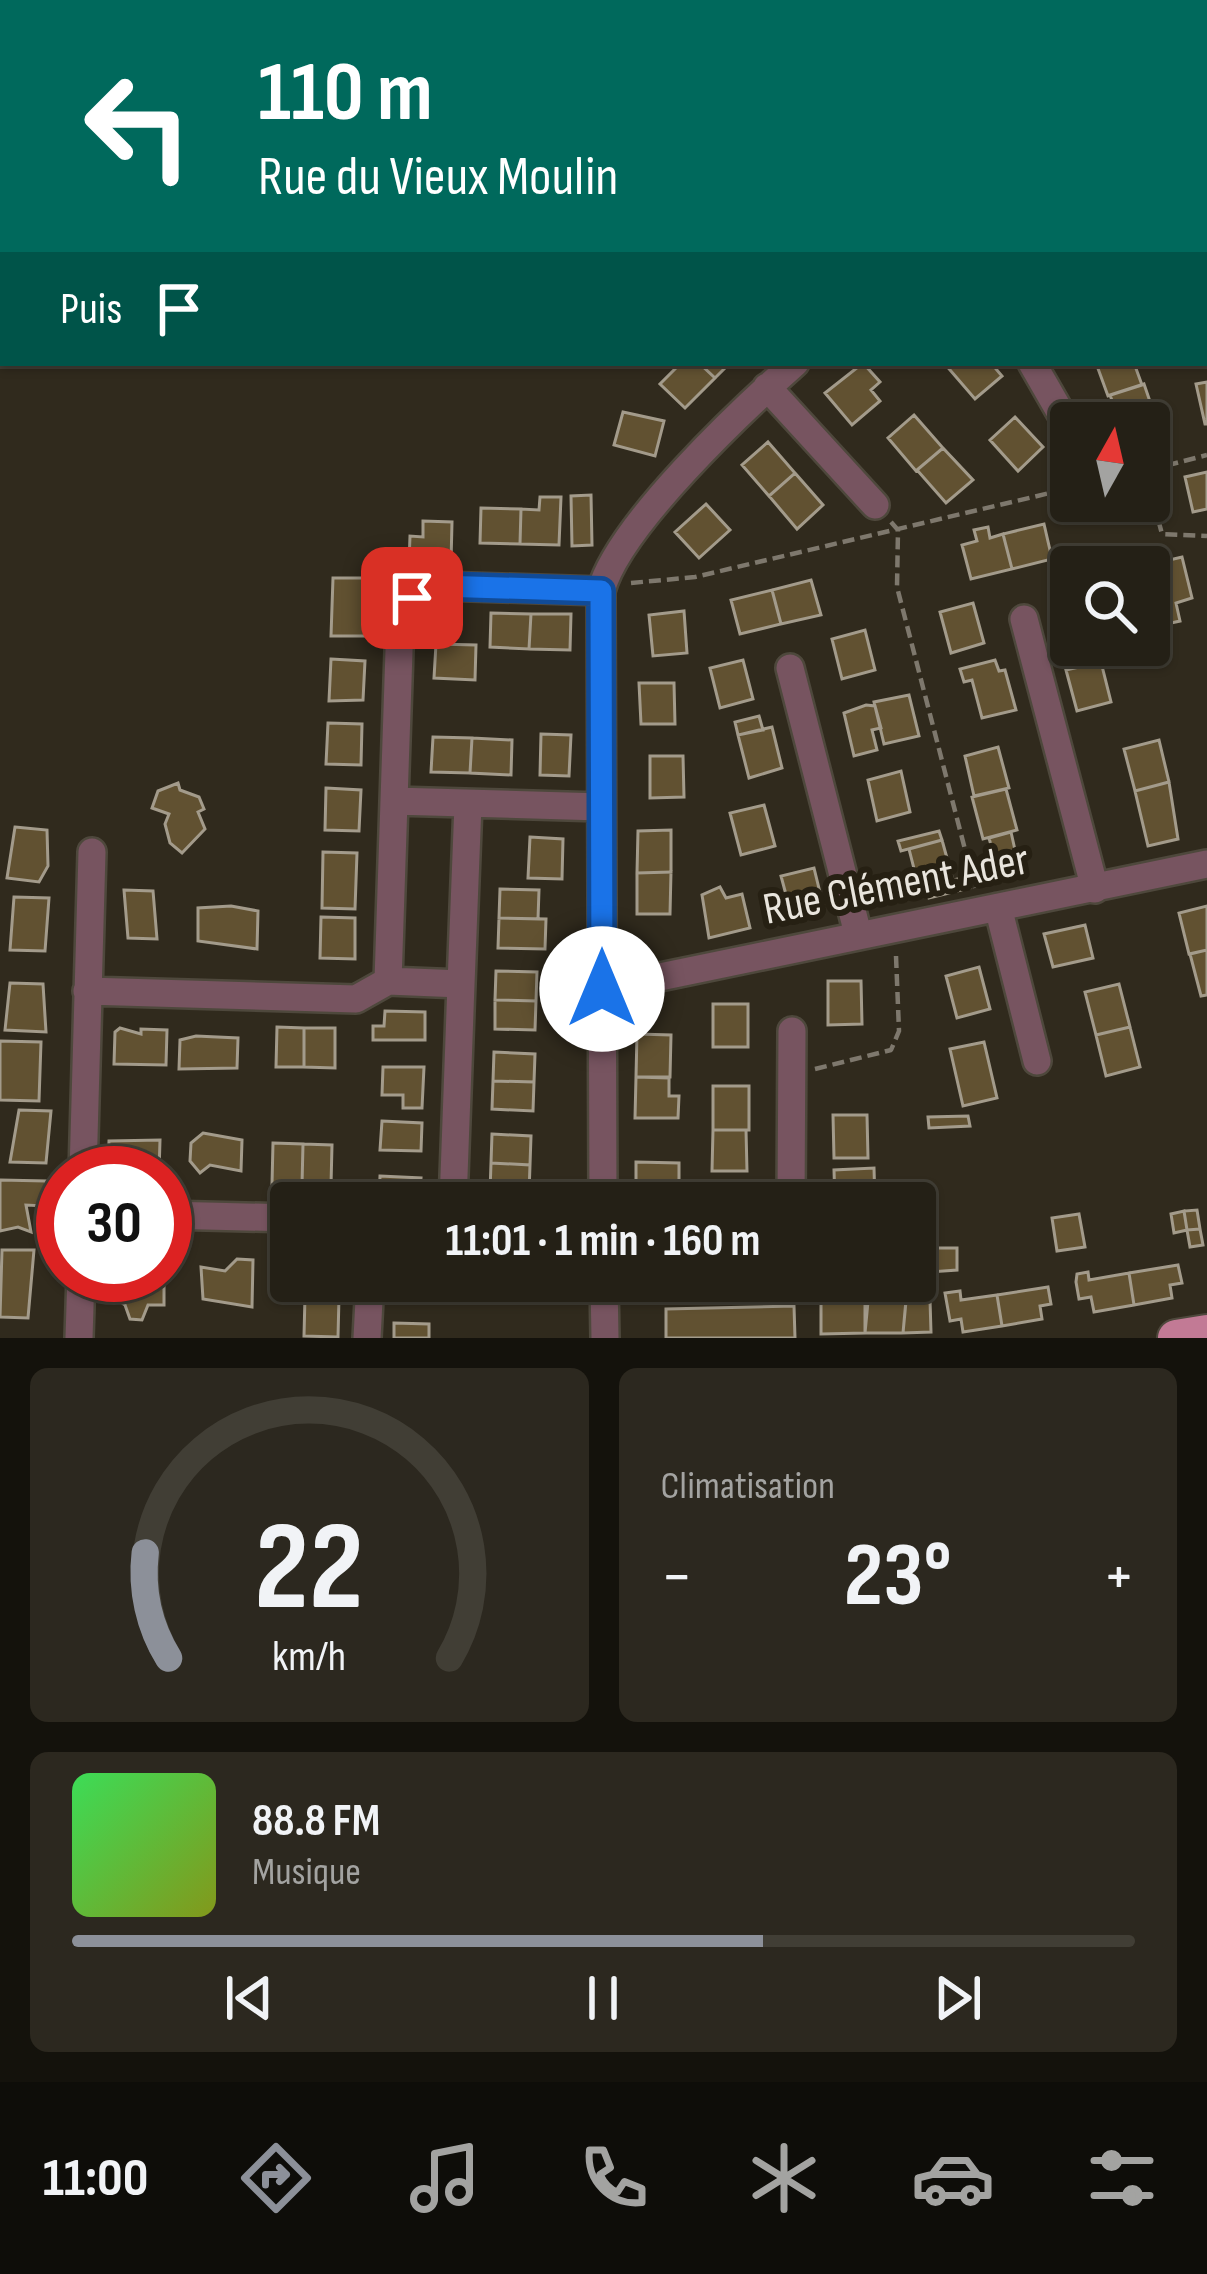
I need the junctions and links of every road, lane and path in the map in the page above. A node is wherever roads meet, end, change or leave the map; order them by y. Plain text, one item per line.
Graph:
1 (792, 366) edge
2 (1034, 366) edge
3 (767, 387) junction
4 (1054, 402) edge
5 (1207, 455) edge
6 (1170, 465) edge
7 (1050, 493) edge
8 (875, 505) dead end
9 (1159, 522) edge
10 (898, 530) junction
11 (1207, 536) edge
12 (615, 592) junction
13 (1024, 619) dead end
14 (790, 668) dead end
15 (394, 801) junction
16 (468, 804) junction
17 (601, 807) junction
18 (92, 852) dead end
19 (1207, 864) edge
20 (1095, 889) junction
21 (990, 909) junction
22 (895, 927) junction
23 (858, 934) junction
24 (388, 981) junction
25 (461, 984) junction
26 (602, 989) junction
27 (87, 991) junction
28 (792, 1031) dead end
29 (1036, 1061) dead end
30 (792, 1073) junction
31 (84, 1146) edge
32 (455, 1182) edge
33 (603, 1182) edge
34 (791, 1182) edge
35 (192, 1216) edge
36 (270, 1218) edge
37 (80, 1302) edge
38 (369, 1302) edge
39 (604, 1302) edge
40 (1207, 1333) edge
41 (79, 1338) edge
42 (367, 1338) edge
43 (605, 1338) edge
44 (1175, 1338) edge

1 - 3 street
2 - 4 street
3 - 8 street
3 - 12 street
5 - 6 path
7 - 10 path
9 - 11 path
10 - 12 path
10 - 21 path
12 - 15 street
12 - 17 street
13 - 20 street
14 - 23 street
15 - 16 street
15 - 24 street
16 - 17 street
16 - 25 street
17 - 26 street
18 - 27 street
19 - 20 street, Rue Clément Ader
20 - 21 street, Rue Clément Ader
21 - 22 street, Rue Clément Ader
21 - 29 street
22 - 23 street, Rue Clément Ader
22 - 30 path
23 - 26 street, Rue Clément Ader
24 - 25 street
24 - 27 street
25 - 32 street
26 - 33 street
27 - 31 street
28 - 30 street
30 - 34 street
35 - 36 street
37 - 41 street
38 - 42 street
39 - 43 street
40 - 44 main road

